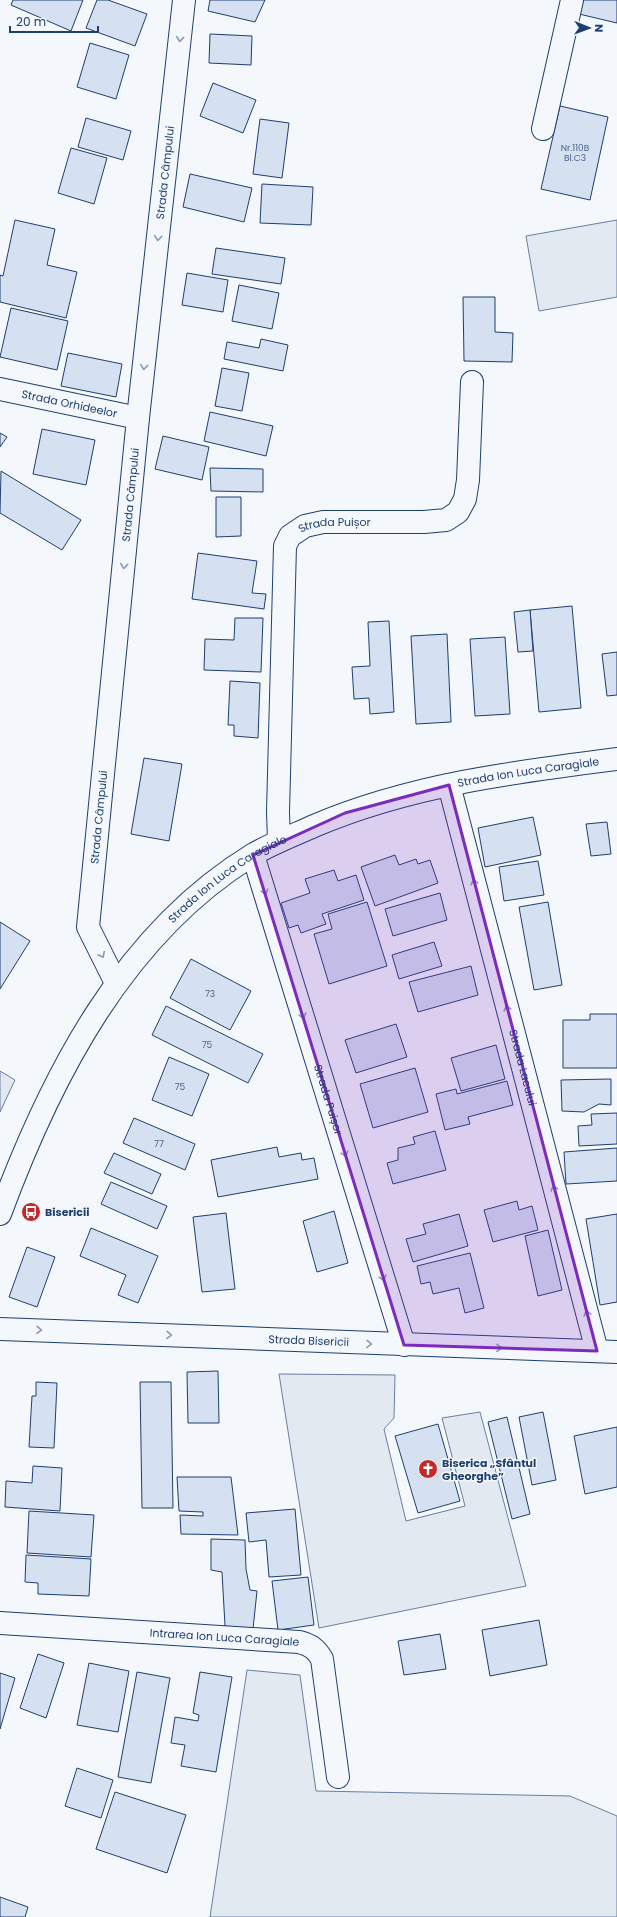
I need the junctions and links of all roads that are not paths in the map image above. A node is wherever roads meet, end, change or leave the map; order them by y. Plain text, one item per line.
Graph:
1 (184, 0) edge
2 (572, 0) edge
3 (543, 129) dead end
4 (472, 382) dead end
5 (0, 389) edge
6 (138, 418) junction
7 (617, 759) edge
8 (449, 785) junction
9 (279, 841) junction
10 (253, 854) junction
11 (116, 983) junction
12 (0, 1214) edge
13 (0, 1329) edge
14 (404, 1345) junction
15 (607, 1352) edge
16 (0, 1623) edge
17 (338, 1778) dead end

1 -> 6 street, Strada Câmpului
2 - 3 street
4 - 9 street, Strada Puișor
5 - 6 street, Strada Orhideelor
6 -> 11 street, Strada Câmpului
7 - 8 street, Strada Ion Luca Caragiale
8 - 9 street, Strada Ion Luca Caragiale
15 -> 8 street, Strada Lacului
9 - 10 street, Strada Ion Luca Caragiale
10 - 11 street, Strada Ion Luca Caragiale
10 -> 14 street, Strada Puișor
11 - 12 street, Strada Ion Luca Caragiale
13 -> 14 street, Strada Bisericii
14 -> 15 street, Strada Bisericii
16 - 17 street, Intrarea Ion Luca Caragiale

